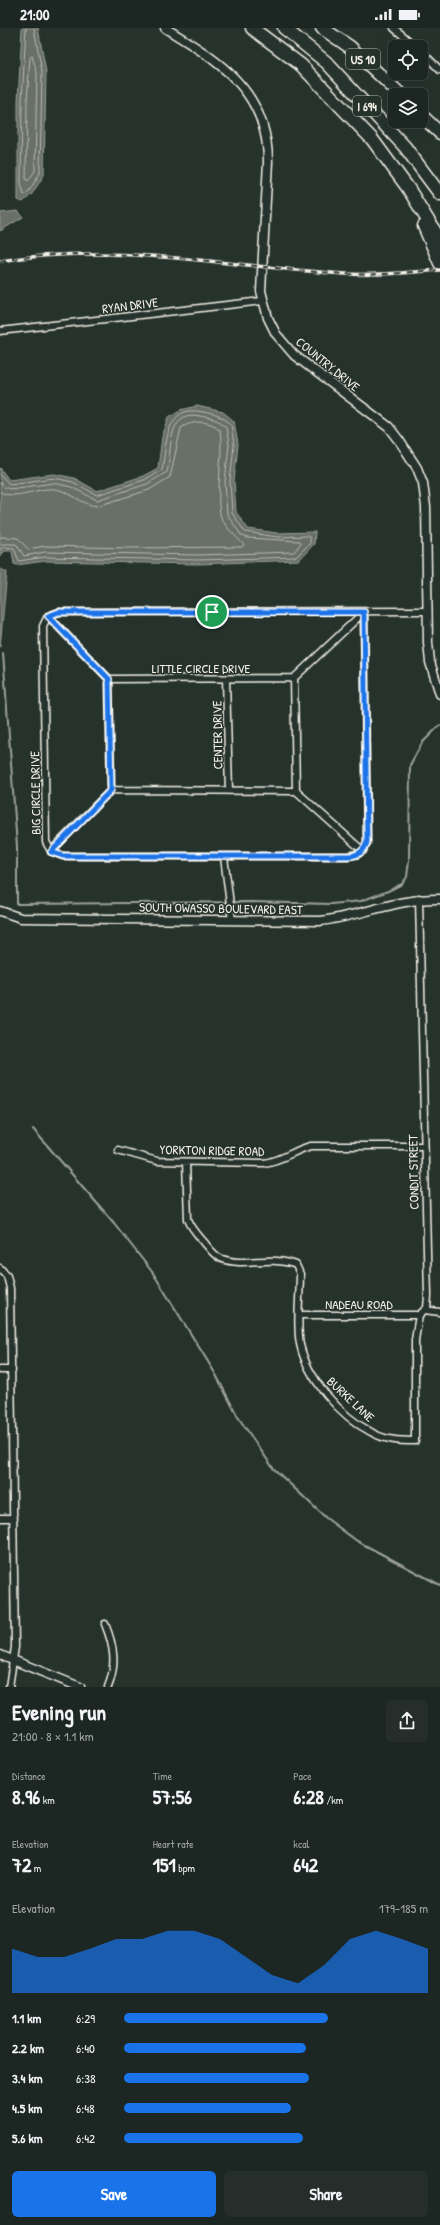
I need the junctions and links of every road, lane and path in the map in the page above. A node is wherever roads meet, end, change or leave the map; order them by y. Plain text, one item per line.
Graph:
1 (165, 28) edge
2 (252, 28) edge
3 (284, 28) edge
4 (322, 28) edge
5 (394, 28) edge
6 (408, 40) edge
7 (428, 58) edge
8 (440, 70) edge
9 (393, 88) edge
10 (428, 121) edge
11 (440, 133) edge
12 (440, 194) edge
13 (437, 244) edge
14 (440, 263) edge
15 (262, 301) junction
16 (0, 331) edge
17 (428, 611) junction
18 (364, 612) junction
19 (48, 616) junction
20 (294, 678) junction
21 (109, 679) junction
22 (226, 679) junction
23 (440, 694) edge
24 (111, 790) junction
25 (229, 790) junction
26 (296, 791) junction
27 (362, 851) junction
28 (51, 852) junction
29 (224, 857) junction
30 (419, 898) junction
31 (440, 899) edge
32 (0, 911) edge
33 (232, 920) junction
34 (423, 1146) junction
35 (118, 1150) dead end
36 (186, 1162) junction
37 (0, 1268) edge
38 (424, 1310) junction
39 (440, 1312) edge
40 (300, 1315) junction
41 (419, 1315) junction
42 (0, 1370) edge
43 (12, 1370) junction
44 (0, 1518) edge
45 (14, 1518) junction
46 (105, 1624) dead end
47 (0, 1655) edge
48 (13, 1660) junction
49 (9, 1687) edge
50 (80, 1687) edge
51 (108, 1687) edge

1 - 15 street, COUNTRY DRIVE
2 - 13 highway, I 694
3 - 12 highway, I 694
4 - 9 highway, US 10
5 - 6 street
7 - 8 street
10 - 11 highway
13 - 14 highway
15 - 16 street, RYAN DRIVE
15 - 17 street, COUNTRY DRIVE
17 - 18 street
17 - 23 street, COUNTRY DRIVE
18 - 19 street
18 - 20 street
18 - 27 street
19 - 21 street
19 - 28 street, BIG CIRCLE DRIVE
20 - 22 street, LITTLE CIRCLE DRIVE
20 - 26 street
21 - 22 street, LITTLE CIRCLE DRIVE
21 - 24 street
22 - 25 street, CENTER DRIVE
24 - 25 street
24 - 28 street
25 - 26 street
26 - 27 street
27 - 29 street, BIG CIRCLE DRIVE
28 - 29 street, BIG CIRCLE DRIVE
29 - 33 street
30 - 31 street, SOUTH OWASSO BOULEVARD EAST
30 - 33 street, SOUTH OWASSO BOULEVARD EAST
30 - 34 street, CONDIT STREET
32 - 33 street, SOUTH OWASSO BOULEVARD EAST
34 - 36 street, YORKTON RIDGE ROAD
34 - 38 street, CONDIT STREET
35 - 36 street, YORKTON RIDGE ROAD
36 - 40 street, BURKE LANE
37 - 43 street
38 - 39 street
38 - 41 street
40 - 41 street, NADEAU ROAD
40 - 41 street, BURKE LANE
42 - 43 street
43 - 45 street
44 - 45 street
45 - 48 street
46 - 51 street
47 - 48 street
48 - 49 street
48 - 50 street

